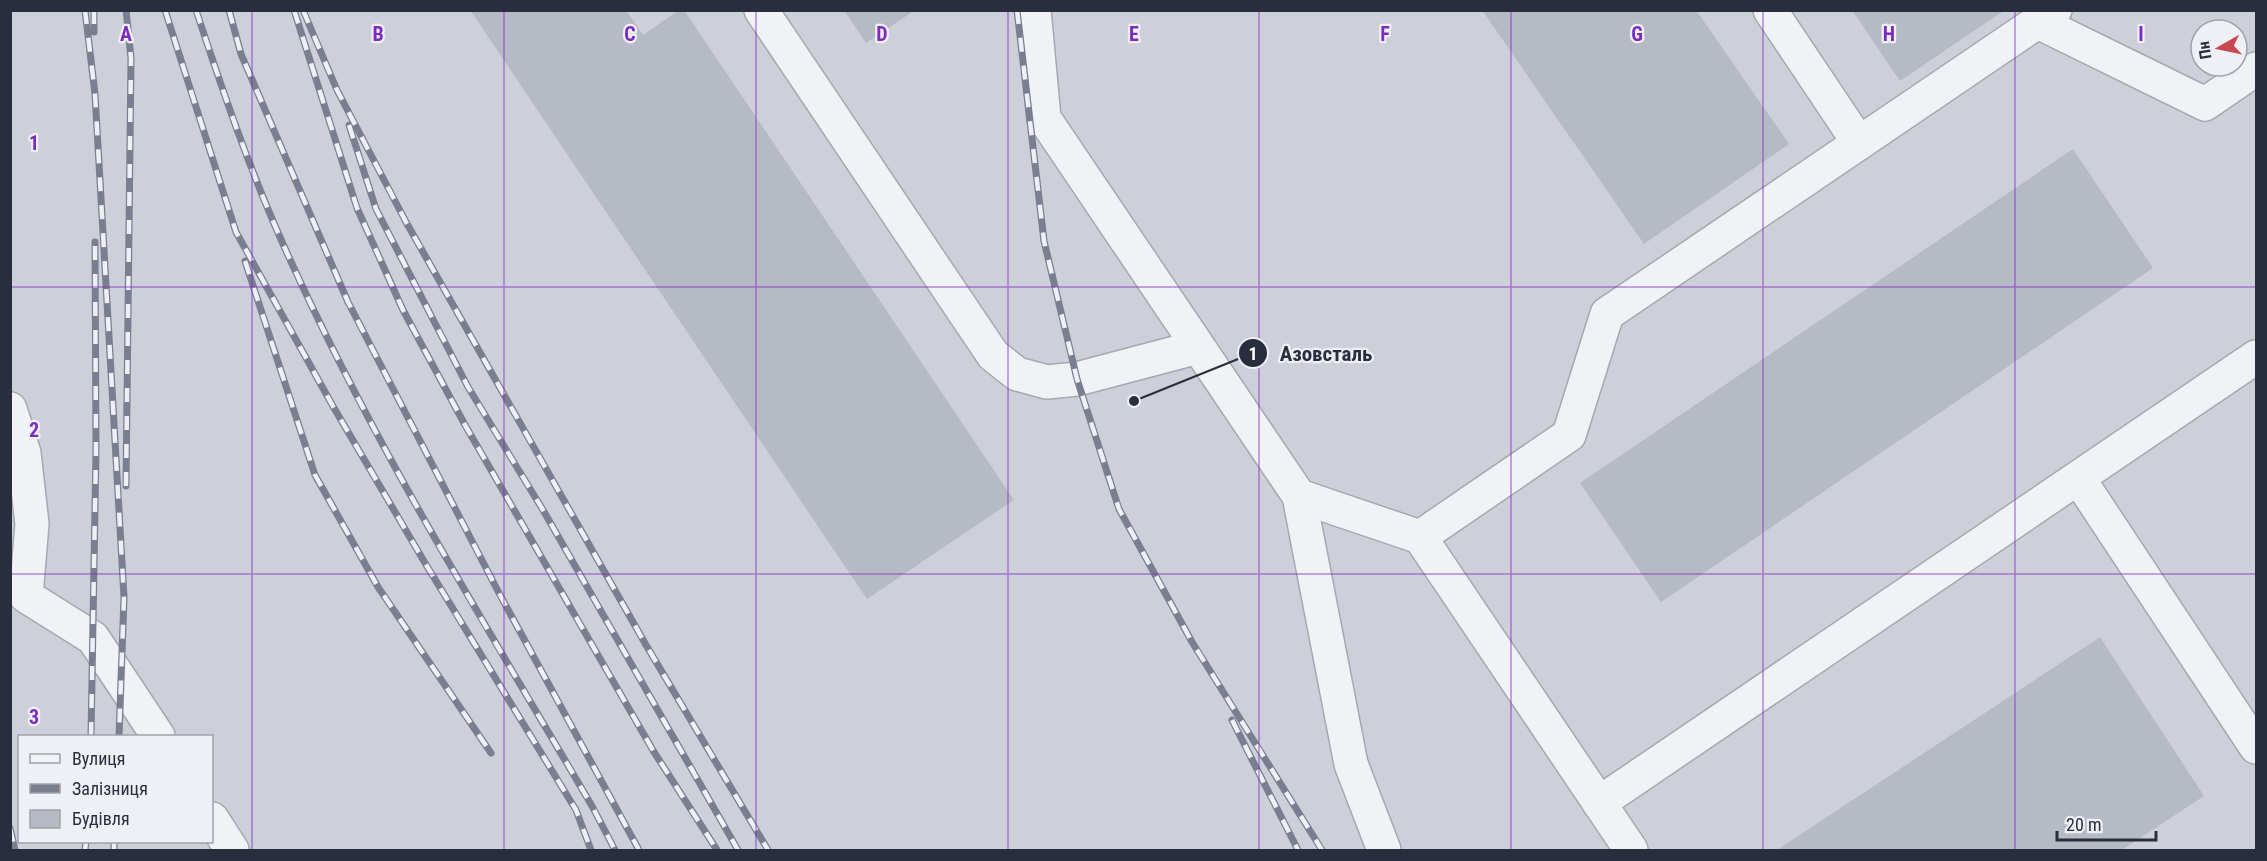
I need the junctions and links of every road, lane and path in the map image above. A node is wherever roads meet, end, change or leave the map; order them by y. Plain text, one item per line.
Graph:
1 (761, 10) edge
2 (1034, 10) edge
3 (1770, 10) edge
4 (2047, 16) edge
5 (2256, 69) edge
6 (1859, 143) junction
7 (1198, 347) junction
8 (2256, 357) edge
9 (10, 409) edge
10 (2079, 479) junction
11 (1299, 496) junction
12 (1420, 537) junction
13 (157, 735) edge
14 (2256, 747) edge
15 (1599, 804) junction
16 (213, 821) edge
17 (232, 850) edge
18 (1384, 850) edge
19 (1631, 850) edge

1 - 7 lane
2 - 7 lane
3 - 6 lane
4 - 5 lane
4 - 6 lane
6 - 12 lane
7 - 11 lane
8 - 10 lane
9 - 13 lane
10 - 14 lane
10 - 15 lane
11 - 12 lane
11 - 18 lane
12 - 15 lane
15 - 19 lane
16 - 17 lane

